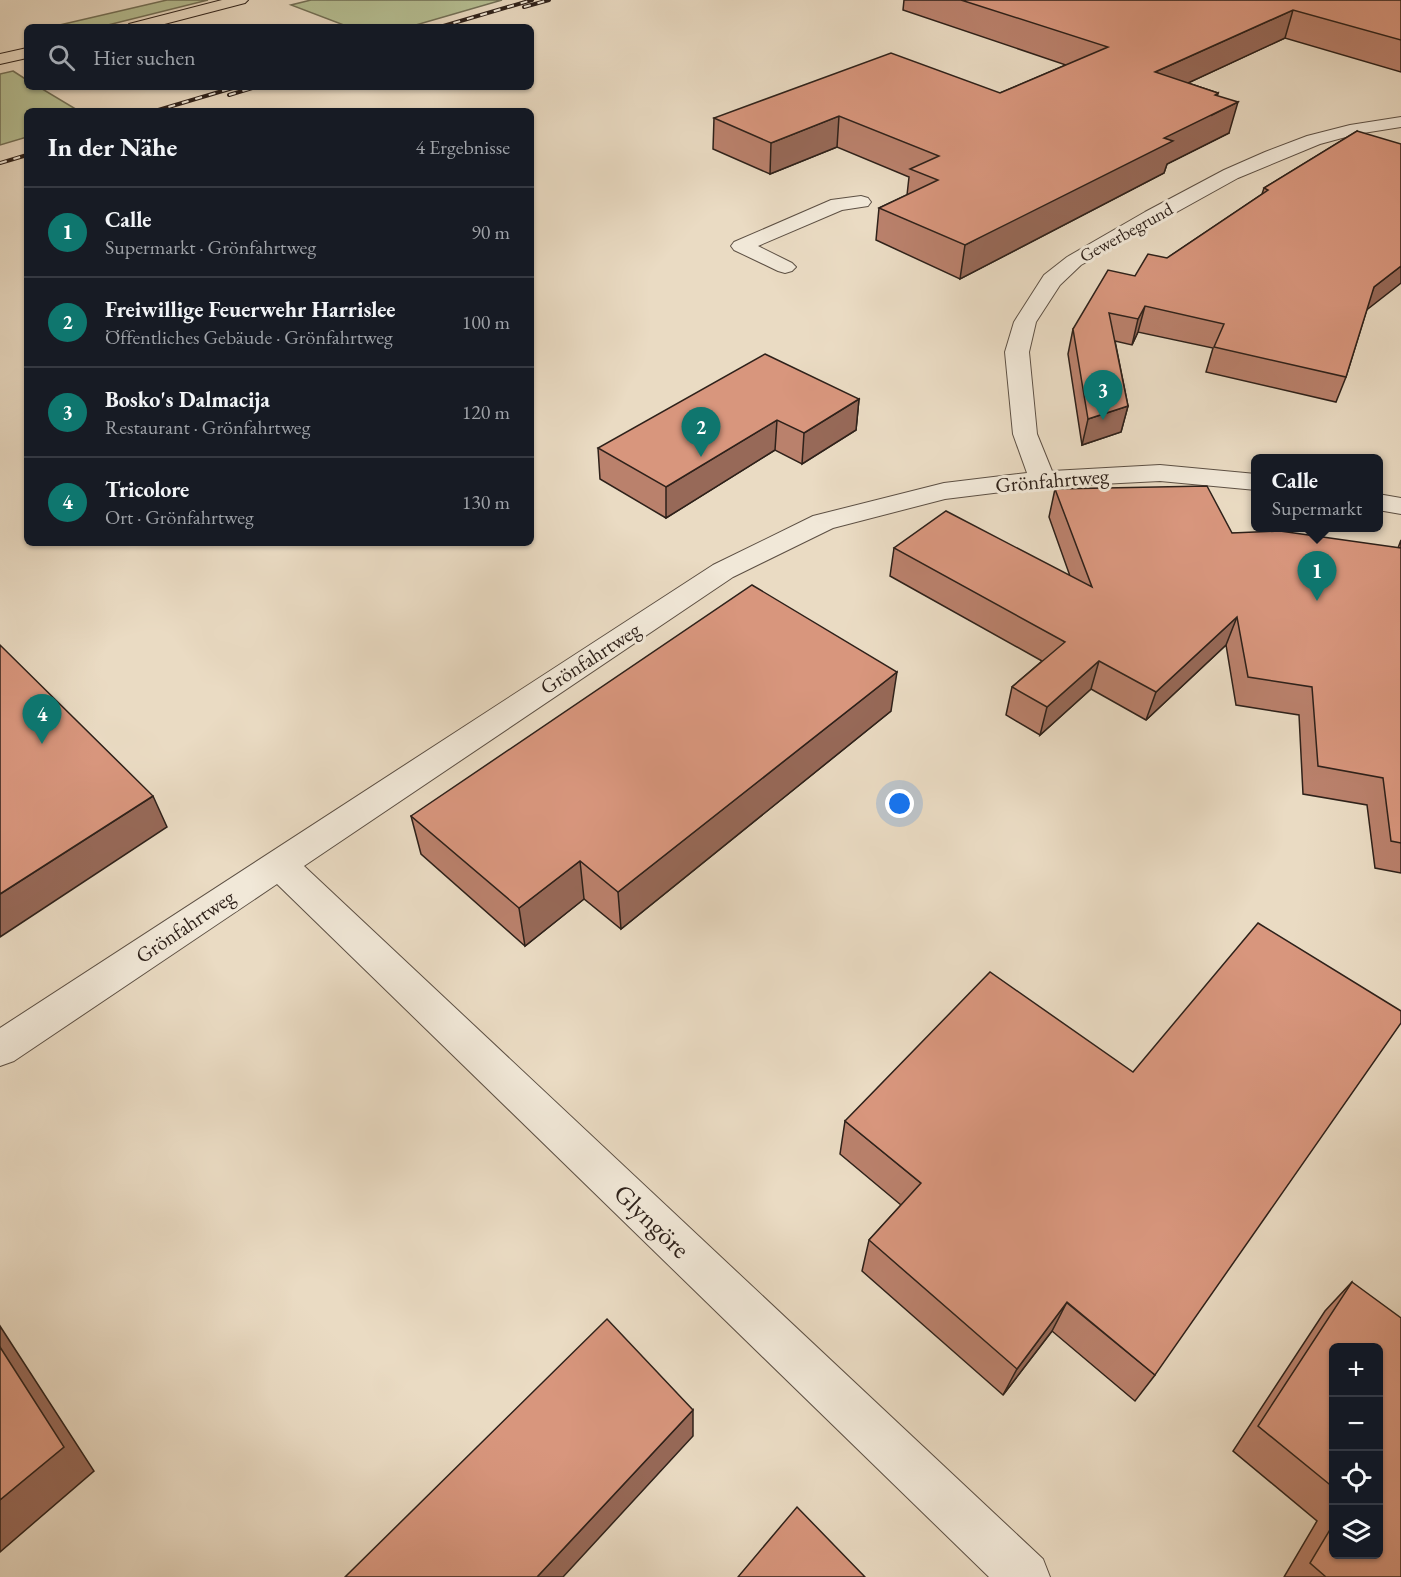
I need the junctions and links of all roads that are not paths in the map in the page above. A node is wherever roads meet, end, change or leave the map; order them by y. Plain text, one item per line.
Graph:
1 (240, 0) edge
2 (147, 24) edge
3 (24, 54) edge
4 (0, 59) edge
5 (1401, 122) edge
6 (861, 202) dead end
7 (785, 267) dead end
8 (1042, 479) junction
9 (1251, 482) edge
10 (1383, 503) edge
11 (1401, 506) edge
12 (279, 864) junction
13 (0, 1049) edge
14 (1025, 1577) edge

1 - 2 main road
3 - 4 main road
5 - 8 street, Gewerbegrund
6 - 7 street
8 - 9 street, Grönfahrtweg
8 - 12 street, Grönfahrtweg
10 - 11 street
12 - 13 street, Grönfahrtweg
12 - 14 street, Glyngöre

